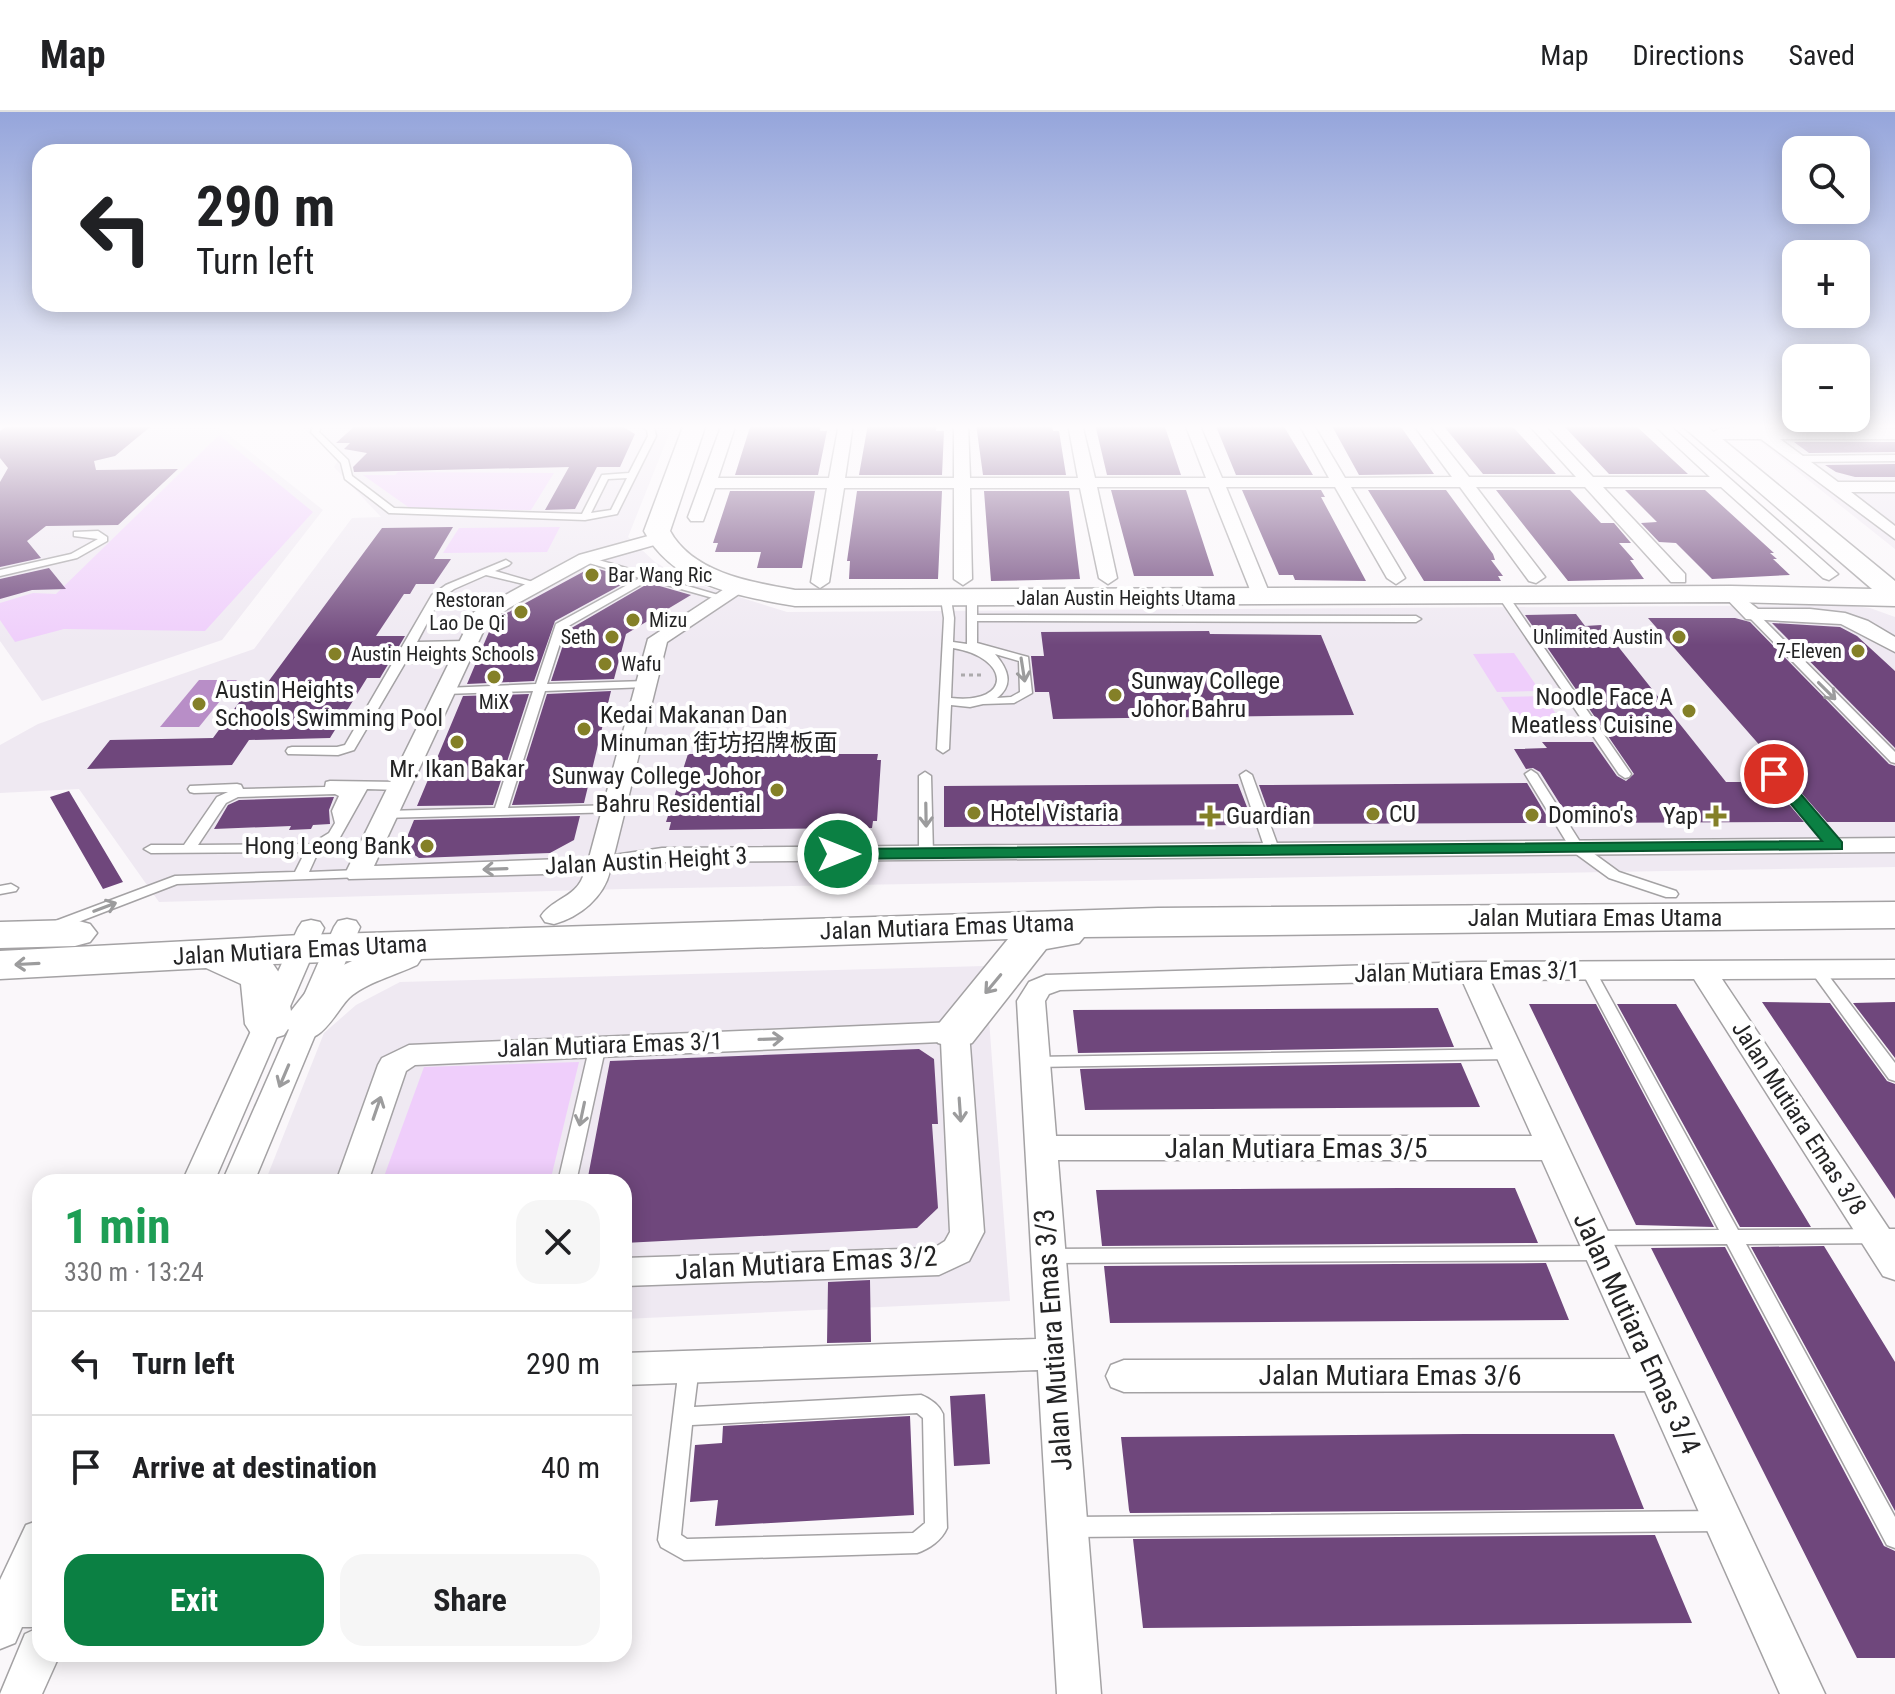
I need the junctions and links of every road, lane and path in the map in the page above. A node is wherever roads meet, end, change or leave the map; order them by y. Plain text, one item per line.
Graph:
1 (375, 498) edge
2 (595, 498) edge
3 (620, 498) edge
4 (669, 498) edge
5 (704, 498) edge
6 (834, 498) edge
7 (962, 498) edge
8 (1091, 498) edge
9 (1221, 498) edge
10 (1349, 498) edge
11 (1476, 498) edge
12 (1604, 498) edge
13 (1742, 498) edge
14 (1787, 498) edge
15 (1802, 498) edge
16 (1850, 498) edge
17 (585, 517) junction
18 (697, 517) dead end
19 (77, 534) dead end
20 (1895, 534) edge
21 (659, 538) junction
22 (585, 559) junction
23 (506, 563) dead end
24 (1863, 569) junction
25 (1895, 569) edge
26 (486, 572) junction
27 (0, 573) edge
28 (648, 577) junction
29 (1536, 577) dead end
30 (1108, 578) dead end
31 (1396, 578) dead end
32 (1678, 578) dead end
33 (820, 582) dead end
34 (536, 586) junction
35 (1835, 586) junction
36 (729, 591) junction
37 (1503, 596) junction
38 (1895, 596) edge
39 (1262, 597) junction
40 (963, 599) junction
41 (1741, 601) junction
42 (1895, 610) edge
43 (1416, 619) dead end
44 (948, 644) junction
45 (409, 645) junction
46 (972, 645) junction
47 (1895, 646) edge
48 (464, 651) junction
49 (401, 660) junction
50 (647, 684) junction
51 (541, 688) junction
52 (445, 691) junction
53 (945, 701) junction
54 (987, 702) junction
55 (943, 749) dead end
56 (292, 751) dead end
57 (1895, 759) edge
58 (1531, 774) dead end
59 (1625, 774) dead end
60 (1774, 774) dead end
61 (1246, 775) dead end
62 (925, 776) dead end
63 (400, 786) junction
64 (362, 787) junction
65 (194, 789) dead end
66 (616, 809) junction
67 (501, 811) junction
68 (386, 815) junction
69 (341, 823) junction
70 (1895, 845) edge
71 (1836, 846) junction
72 (189, 848) junction
73 (314, 848) junction
74 (1577, 848) junction
75 (151, 849) dead end
76 (1272, 849) junction
77 (926, 854) junction
78 (601, 865) junction
79 (358, 874) junction
80 (300, 876) junction
81 (1895, 893) edge
82 (1671, 894) junction
83 (1895, 915) edge
84 (554, 916) junction
85 (1158, 921) junction
86 (16, 935) edge
87 (324, 938) junction
88 (429, 945) junction
89 (211, 954) junction
90 (0, 965) edge
91 (1895, 969) edge
92 (1588, 970) junction
93 (1817, 970) junction
94 (1472, 971) junction
95 (1703, 971) junction
96 (1039, 988) joint
97 (287, 1023) junction
98 (955, 1032) junction
99 (598, 1045) junction
100 (1509, 1054) junction
101 (1035, 1062) junction
102 (1895, 1075) edge
103 (1040, 1148) junction
104 (1552, 1148) junction
105 (202, 1174) edge
106 (240, 1174) edge
107 (355, 1174) edge
108 (569, 1174) edge
109 (1731, 1236) junction
110 (1885, 1236) edge
111 (1596, 1246) junction
112 (1047, 1256) junction
113 (1895, 1266) edge
114 (632, 1272) edge
115 (1053, 1354) junction
116 (689, 1367) junction
117 (632, 1369) edge
118 (1656, 1375) junction
119 (1124, 1376) dead end
120 (683, 1417) junction
121 (1723, 1521) junction
122 (1066, 1527) junction
123 (1895, 1538) edge
124 (32, 1561) edge
125 (13, 1612) edge
126 (34, 1662) edge
127 (20, 1694) edge
128 (1079, 1694) edge
129 (1803, 1694) edge

1 - 17 lane
2 - 17 lane
3 - 17 lane
4 - 21 street
5 - 18 street
6 - 33 street
7 - 40 street
8 - 30 street
9 - 39 street
10 - 31 street
11 - 29 street
12 - 32 street
13 - 35 street
14 - 24 street
15 - 25 street
16 - 20 street
19 - 27 lane
21 - 22 street
21 - 36 street, Jalan Austin Heights Utama
22 - 28 lane
22 - 34 street
23 - 26 lane
24 - 38 street
24 - 41 street
26 - 34 lane
26 - 45 lane
28 - 36 lane
28 - 51 lane
34 - 48 street
35 - 38 street
35 - 41 street
35 - 42 street
36 - 40 street, Jalan Austin Heights Utama
36 - 50 street
37 - 39 street, Jalan Austin Heights Utama
37 - 41 street, Jalan Austin Heights Utama
37 - 59 lane
39 - 40 street, Jalan Austin Heights Utama
40 - 43 lane
40 - 44 lane
40 - 46 lane
41 - 47 street
41 -> 57 lane
44 - 46 lane
44 - 53 lane
45 - 48 lane
45 - 49 lane
46 - 54 lane
46 -> 54 lane
48 - 49 lane
48 - 52 street
49 - 56 lane
50 - 51 lane
50 - 66 street
51 - 52 lane
51 - 67 lane
52 - 63 street
53 - 54 lane
53 - 55 lane
58 - 74 lane
60 - 71 lane
61 - 76 lane
62 -> 77 lane
63 - 64 lane
63 - 68 street
64 - 65 lane
64 - 69 lane
66 - 67 lane
66 - 78 street
67 - 68 lane
68 - 79 street
69 - 72 lane
69 - 73 lane
70 - 71 street, Jalan Austin Height 3
71 - 74 street, Jalan Austin Height 3
72 - 73 lane
72 - 75 lane
73 - 80 lane
74 - 76 street, Jalan Austin Height 3
74 - 82 lane
76 - 77 street, Jalan Austin Height 3
77 - 78 street, Jalan Austin Height 3
78 -> 79 street, Jalan Austin Height 3
78 - 84 street
79 - 80 lane, Jalan Austin Height 3
86 -> 80 lane, Jalan Austin Height 3
81 - 82 main road, Jalan Mutiara Emas Utama
82 - 84 main road, Jalan Mutiara Emas Utama
83 - 85 main road, Jalan Mutiara Emas Utama
84 - 87 main road, Jalan Mutiara Emas Utama
85 - 88 main road, Jalan Mutiara Emas Utama
85 -> 98 main road
86 - 87 main road, Jalan Mutiara Emas Utama
87 - 88 main road, Jalan Mutiara Emas Utama
87 - 89 main road, Jalan Mutiara Emas Utama
87 - 97 street
88 - 97 main road
89 -> 90 main road, Jalan Mutiara Emas Utama
89 - 97 main road
91 - 93 street, Jalan Mutiara Emas 3/1
92 - 94 street, Jalan Mutiara Emas 3/1
92 - 95 street, Jalan Mutiara Emas 3/1
92 - 109 lane
93 - 95 street, Jalan Mutiara Emas 3/1
93 - 102 lane
94 - 96 street, Jalan Mutiara Emas 3/1
94 - 100 street, Jalan Mutiara Emas 3/4
95 - 110 street, Jalan Mutiara Emas 3/8
96 - 101 street, Jalan Mutiara Emas 3/3
97 - 105 street
97 -> 106 street
99 -> 98 street, Jalan Mutiara Emas 3/1
98 -> 114 street, Jalan Mutiara Emas 3/2
107 -> 99 street, Jalan Mutiara Emas 3/1
99 -> 108 lane
100 - 101 lane
100 - 104 street, Jalan Mutiara Emas 3/4
101 - 103 street, Jalan Mutiara Emas 3/3
103 - 104 street, Jalan Mutiara Emas 3/5
103 - 112 street, Jalan Mutiara Emas 3/3
104 - 111 street, Jalan Mutiara Emas 3/4
109 - 110 lane
109 - 111 lane
109 - 123 lane
110 - 113 street, Jalan Mutiara Emas 3/8
111 - 112 lane
111 - 118 street, Jalan Mutiara Emas 3/4
112 - 115 street, Jalan Mutiara Emas 3/3
115 - 116 street
115 - 122 street, Jalan Mutiara Emas 3/3
116 - 117 street
116 - 120 lane
118 - 119 street, Jalan Mutiara Emas 3/6
118 - 121 street, Jalan Mutiara Emas 3/4
120 - 120 lane
121 - 122 lane
121 - 129 street, Jalan Mutiara Emas 3/4
122 - 128 street, Jalan Mutiara Emas 3/3
124 - 125 street
126 - 127 street

